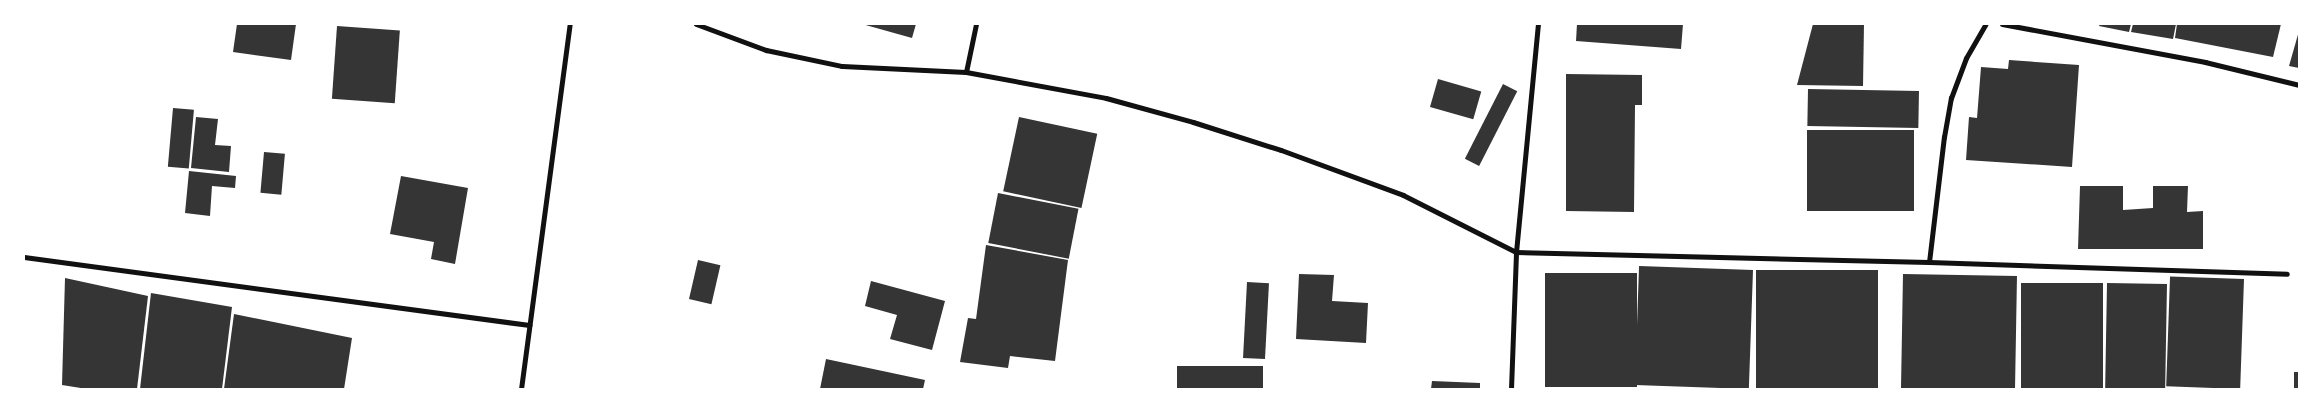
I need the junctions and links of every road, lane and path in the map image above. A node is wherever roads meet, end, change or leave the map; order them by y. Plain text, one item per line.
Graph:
1 (570, 24) edge
2 (696, 24) edge
3 (976, 24) edge
4 (1538, 24) edge
5 (1986, 24) edge
6 (2002, 24) edge
7 (966, 72) junction
8 (2299, 85) edge
9 (1516, 252) junction
10 (24, 257) edge
11 (1929, 262) junction
12 (2286, 274) dead end
13 (529, 325) junction
14 (521, 389) edge
15 (1511, 389) edge

1 - 13 street
2 - 7 street
3 - 7 street
4 - 9 street
5 - 11 street
6 - 8 street
7 - 9 street
9 - 11 street
9 - 15 street
10 - 13 street
11 - 12 street
13 - 14 street

